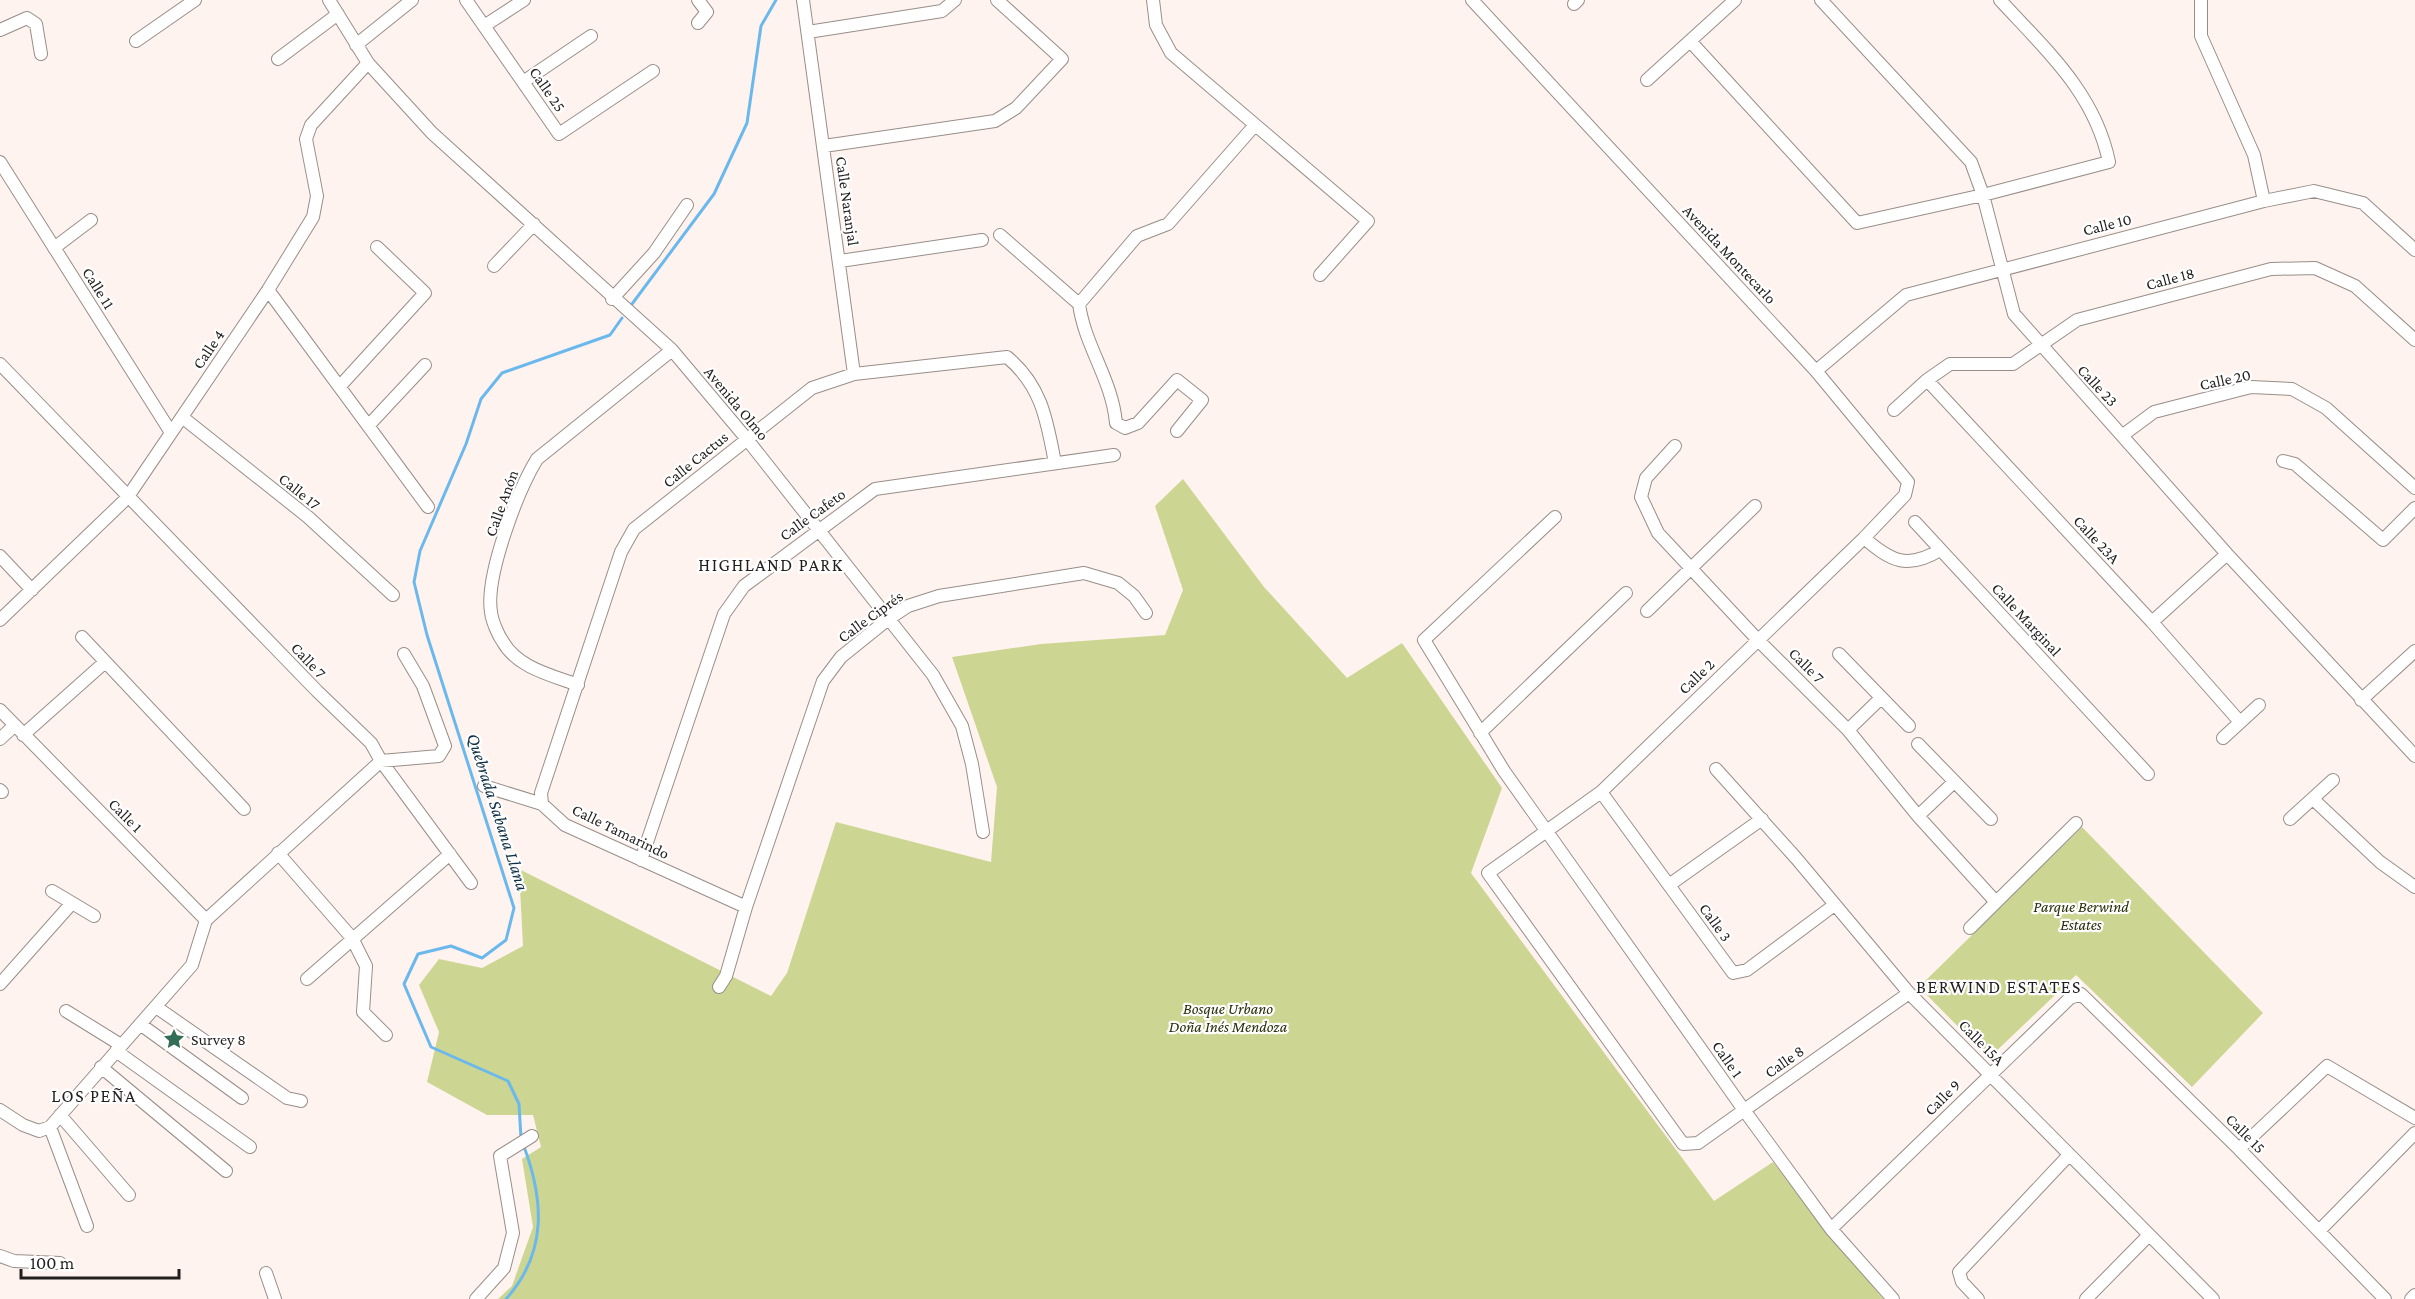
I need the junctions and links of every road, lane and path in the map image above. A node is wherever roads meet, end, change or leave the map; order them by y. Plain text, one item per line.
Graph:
1 (195, 0) edge
2 (329, 0) edge
3 (412, 0) edge
4 (466, 0) edge
5 (525, 0) edge
6 (698, 0) edge
7 (803, 0) edge
8 (955, 0) edge
9 (997, 0) edge
10 (1153, 0) edge
11 (1472, 0) edge
12 (1735, 0) edge
13 (1821, 0) edge
14 (2000, 0) edge
15 (2201, 0) edge
16 (338, 14) junction
17 (698, 23) dead end
18 (484, 26) junction
19 (0, 30) edge
20 (808, 32) junction
21 (591, 36) dead end
22 (136, 41) dead end
23 (1690, 42) junction
24 (356, 45) junction
25 (41, 54) dead end
26 (278, 59) dead end
27 (368, 63) junction
28 (653, 71) dead end
29 (1647, 80) dead end
30 (523, 82) junction
31 (1255, 125) junction
32 (824, 146) junction
33 (0, 162) edge
34 (1983, 195) junction
35 (2264, 201) junction
36 (687, 205) dead end
37 (92, 220) dead end
38 (534, 224) junction
39 (1000, 235) dead end
40 (982, 240) dead end
41 (377, 247) dead end
42 (54, 248) junction
43 (2415, 250) edge
44 (840, 261) junction
45 (494, 266) dead end
46 (2001, 268) junction
47 (1320, 275) dead end
48 (268, 290) junction
49 (612, 298) junction
50 (1079, 304) junction
51 (2415, 340) edge
52 (2038, 344) junction
53 (672, 350) junction
54 (0, 364) edge
55 (425, 365) dead end
56 (1816, 371) junction
57 (854, 374) junction
58 (1927, 380) junction
59 (341, 385) junction
60 (1894, 410) dead end
61 (182, 417) junction
62 (369, 424) junction
63 (170, 431) junction
64 (1177, 431) dead end
65 (2122, 435) junction
66 (746, 438) junction
67 (1675, 446) dead end
68 (1114, 455) dead end
69 (2283, 461) dead end
70 (1055, 463) junction
71 (2415, 488) edge
72 (127, 498) junction
73 (1755, 506) dead end
74 (428, 507) dead end
75 (2415, 508) edge
76 (1555, 518) dead end
77 (1916, 522) dead end
78 (817, 530) junction
79 (1864, 537) junction
80 (1940, 550) junction
81 (2227, 554) junction
82 (0, 556) edge
83 (1690, 569) junction
84 (32, 590) junction
85 (1626, 593) dead end
86 (393, 595) dead end
87 (1647, 611) dead end
88 (1146, 613) dead end
89 (0, 620) edge
90 (887, 620) junction
91 (2152, 622) junction
92 (82, 637) dead end
93 (1757, 639) junction
94 (2415, 651) edge
95 (404, 654) dead end
96 (1839, 654) dead end
97 (104, 663) junction
98 (578, 685) junction
99 (1880, 699) junction
100 (2361, 700) junction
101 (2259, 705) dead end
102 (0, 710) edge
103 (2240, 722) junction
104 (1909, 726) dead end
105 (19, 730) junction
106 (1848, 730) junction
107 (1480, 733) junction
108 (2223, 738) dead end
109 (0, 739) edge
110 (1918, 744) dead end
111 (2415, 756) edge
112 (381, 761) junction
113 (1716, 769) dead end
114 (2148, 774) dead end
115 (2333, 780) dead end
116 (1954, 782) junction
117 (484, 786) dead end
118 (1601, 792) junction
119 (2313, 799) junction
120 (542, 804) junction
121 (244, 809) dead end
122 (1918, 816) junction
123 (1761, 819) junction
124 (1991, 819) dead end
125 (2290, 819) dead end
126 (2076, 823) dead end
127 (1546, 831) junction
128 (983, 832) dead end
129 (278, 854) junction
130 (450, 854) junction
131 (641, 860) junction
132 (471, 883) dead end
133 (1669, 885) junction
134 (2415, 887) edge
135 (52, 891) dead end
136 (1995, 902) junction
137 (72, 903) junction
138 (1833, 906) junction
139 (746, 907) junction
140 (94, 916) dead end
141 (206, 920) junction
142 (1970, 928) dead end
143 (352, 938) junction
144 (308, 979) dead end
145 (0, 984) edge
146 (719, 987) dead end
147 (1909, 993) junction
148 (2081, 994) joint
149 (156, 1006) junction
150 (66, 1011) dead end
151 (140, 1024) junction
152 (386, 1035) dead end
153 (118, 1048) junction
154 (101, 1067) junction
155 (1990, 1073) junction
156 (242, 1098) dead end
157 (301, 1101) dead end
158 (0, 1110) edge
159 (1744, 1110) junction
160 (60, 1115) junction
161 (2415, 1118) edge
162 (50, 1127) junction
163 (2415, 1133) edge
164 (532, 1136) dead end
165 (1678, 1137) joint
166 (250, 1147) dead end
167 (2239, 1149) junction
168 (2069, 1155) junction
169 (226, 1171) dead end
170 (129, 1194) dead end
171 (87, 1226) dead end
172 (1831, 1230) junction
173 (2319, 1231) junction
174 (2149, 1235) junction
175 (0, 1256) edge
176 (60, 1263) dead end
177 (266, 1274) dead end
178 (2415, 1295) edge
179 (275, 1299) edge
180 (476, 1299) edge
181 (1893, 1299) edge
182 (1978, 1299) edge
183 (2086, 1299) edge
184 (2213, 1299) edge
185 (2385, 1299) edge
186 (2411, 1299) edge

1 - 22 street
2 - 16 street
3 - 24 street
4 - 18 street, Calle 25
5 - 18 street
6 - 17 street
7 - 20 street, Calle Naranjal
8 - 20 street
9 - 32 street
10 - 31 street
11 - 56 street, Avenida Montecarlo
12 - 23 street
13 - 34 street, Calle 23
14 - 34 street
15 - 35 street
16 - 24 street
16 - 26 street
18 - 30 street, Calle 25
19 - 25 street
20 - 32 street, Calle Naranjal
21 - 30 street
23 - 29 street
23 - 34 street
24 - 27 street
27 - 38 street, Avenida Olmo
27 - 48 street, Calle 4
28 - 30 street, Calle 25
31 - 47 street
31 - 50 street
32 - 44 street, Calle Naranjal
33 - 42 street, Calle 11
34 - 46 street, Calle 23
35 - 43 street, Calle 10
35 - 46 street, Calle 10
36 - 49 street
37 - 42 street
38 - 45 street
38 - 49 street, Avenida Olmo
39 - 50 street
40 - 44 street
41 - 59 street
42 - 63 street, Calle 11
44 - 57 street, Calle Naranjal
46 - 52 street, Calle 23
46 - 56 street, Calle 10
48 - 59 street
48 - 61 street, Calle 4
49 - 53 street, Avenida Olmo
50 - 64 street
51 - 52 street, Calle 18
52 - 58 street, Calle 18
52 - 65 street, Calle 23
53 - 66 street, Avenida Olmo
53 - 98 street, Calle Anón
54 - 72 street, Calle 7
55 - 62 street
56 - 79 street, Avenida Montecarlo
57 - 66 street, Calle Cactus
57 - 70 street, Calle Cactus
58 - 60 street, Calle 18
58 - 91 street, Calle 23A
59 - 62 street
61 - 63 street, Calle 4
61 - 86 street, Calle 17
62 - 74 street
63 - 72 street, Calle 4
65 - 71 street, Calle 20
65 - 81 street, Calle 23
66 - 78 street, Avenida Olmo
66 - 98 street, Calle Cactus
67 - 83 street, Calle 7
68 - 70 street, Calle Cafeto
69 - 75 street
70 - 78 street, Calle Cafeto
72 - 84 street, Calle 4
72 - 112 street, Calle 7
73 - 83 street
76 - 107 street, Calle 1
77 - 80 street, Calle Marginal
78 - 90 street, Avenida Olmo
78 - 131 street, Calle Cafeto
79 - 80 street
79 - 93 street, Calle 2
80 - 114 street, Calle Marginal
81 - 91 street
81 - 100 street, Calle 23
82 - 84 street
83 - 87 street
83 - 93 street, Calle 7
84 - 89 street, Calle 4
85 - 107 street
88 - 90 street, Calle Ciprés
90 - 128 street, Avenida Olmo
90 - 139 street, Calle Ciprés
91 - 103 street, Calle 23A
92 - 97 street
93 - 106 street, Calle 7
93 - 118 street, Calle 2
94 - 100 street
95 - 112 street
96 - 99 street
97 - 105 street
97 - 121 street
98 - 120 street, Calle Cactus
99 - 104 street
99 - 106 street
100 - 111 street, Calle 23
101 - 103 street
102 - 105 street, Calle 1
103 - 108 street
105 - 109 street
105 - 141 street, Calle 1
106 - 122 street, Calle 7
107 - 127 street, Calle 1
110 - 116 street
112 - 129 street
112 - 130 street, Calle 7
113 - 123 street, Calle 15A
115 - 119 street
116 - 122 street
116 - 124 street
117 - 120 street, Calle Tamarindo
118 - 127 street, Calle 2
118 - 133 street, Calle 3
119 - 125 street
119 - 134 street
120 - 131 street, Calle Tamarindo
122 - 136 street, Calle 7
123 - 133 street
123 - 138 street, Calle 15A
126 - 136 street
127 - 159 street, Calle 1
127 - 165 street, Calle 2
129 - 141 street
129 - 143 street
130 - 132 street, Calle 7
130 - 143 street
131 - 139 street, Calle Tamarindo
133 - 138 street, Calle 3
135 - 137 street
136 - 142 street
137 - 140 street
137 - 145 street
138 - 147 street, Calle 15A
139 - 146 street, Calle Ciprés
141 - 149 street
143 - 144 street
143 - 152 street
147 - 155 street, Calle 15A
147 - 159 street, Calle 8
148 - 155 street, Calle 9
148 - 167 street, Calle 15
149 - 151 street
149 - 157 street
150 - 153 street
151 - 153 street
151 - 156 street
153 - 154 street
153 - 166 street
154 - 160 street
154 - 169 street
155 - 168 street, Calle 15A
155 - 172 street, Calle 9
158 - 162 street
159 - 165 street, Calle 8
159 - 172 street, Calle 1
160 - 162 street
160 - 170 street
161 - 167 street
162 - 171 street
163 - 173 street
164 - 180 street
167 - 173 street, Calle 15
168 - 174 street, Calle 15A
168 - 182 street
172 - 181 street, Calle 1
173 - 185 street, Calle 15
174 - 183 street
174 - 184 street, Calle 15A
175 - 176 street
177 - 179 street
178 - 186 street

